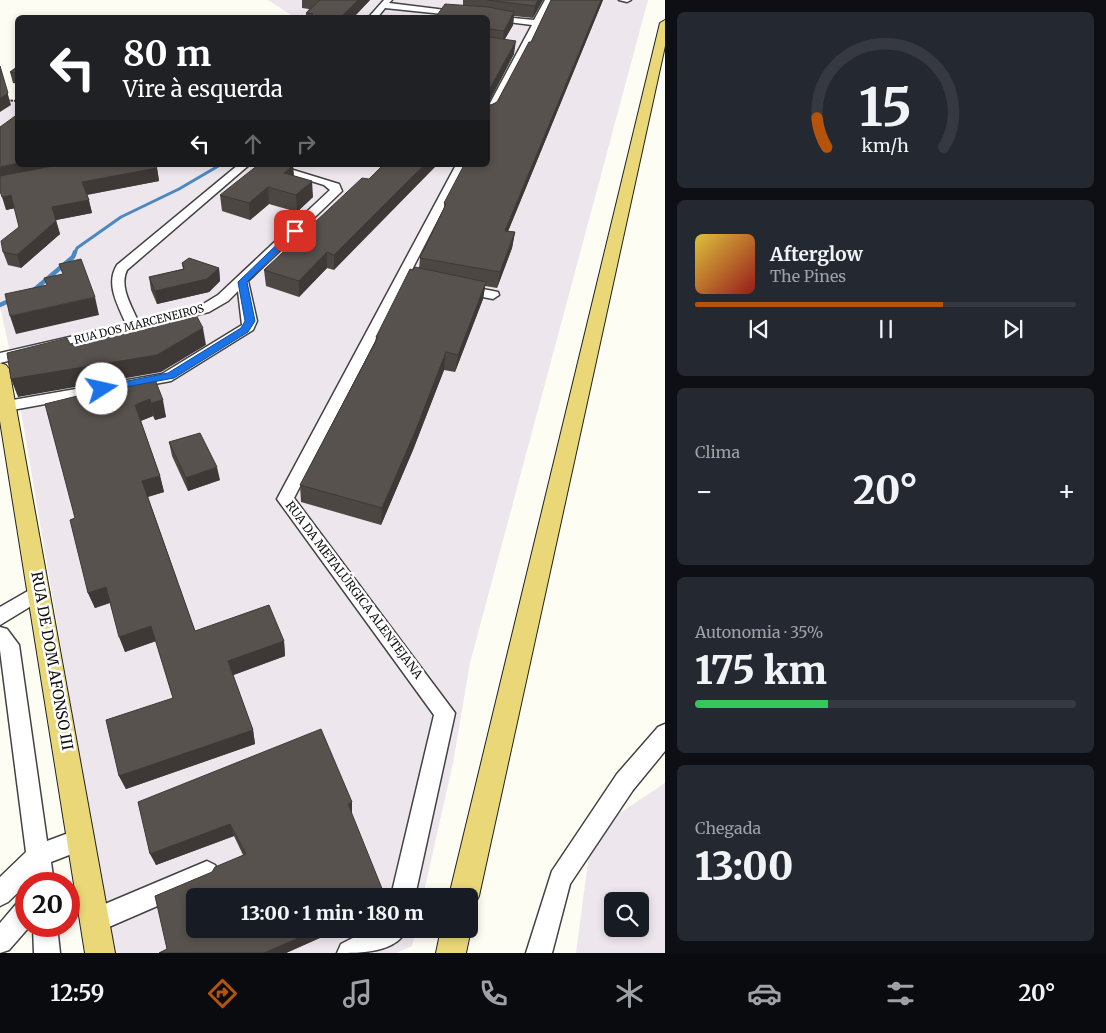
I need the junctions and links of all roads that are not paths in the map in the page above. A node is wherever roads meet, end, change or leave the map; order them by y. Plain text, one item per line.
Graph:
1 (549, 0) edge
2 (623, 0) edge
3 (627, 0) edge
4 (386, 2) edge
5 (375, 15) edge
6 (469, 15) edge
7 (490, 17) edge
8 (536, 23) junction
9 (665, 23) edge
10 (490, 96) edge
11 (498, 97) junction
12 (490, 112) edge
13 (242, 167) edge
14 (272, 167) edge
15 (460, 167) edge
16 (402, 276) junction
17 (420, 280) edge
18 (243, 282) junction
19 (447, 286) edge
20 (493, 295) dead end
21 (133, 325) junction
22 (0, 358) edge
23 (0, 369) edge
24 (6, 419) edge
25 (40, 592) junction
26 (0, 617) edge
27 (0, 635) edge
28 (665, 734) edge
29 (82, 838) junction
30 (40, 855) junction
31 (41, 872) edge
32 (207, 873) edge
33 (404, 888) edge
34 (466, 888) edge
35 (0, 894) edge
36 (94, 921) junction
37 (15, 924) edge
38 (46, 937) edge
39 (378, 938) edge
40 (454, 938) edge
41 (0, 941) edge
42 (47, 953) edge
43 (100, 953) edge
44 (350, 953) edge
45 (451, 953) edge
46 (539, 953) edge

1 - 8 street
2 - 3 street
4 - 5 street
4 - 6 street
7 - 8 street
8 - 11 street
9 - 34 main road
10 - 11 street
11 - 12 street
13 - 21 street
14 - 18 street, RUA DOS MARCENEIROS
15 - 16 street, RUA DA METALÚRGICA ALENTEJANA
16 - 17 street
16 - 33 street, RUA DA METALÚRGICA ALENTEJANA
18 - 21 street, RUA DOS MARCENEIROS
18 - 24 street
19 - 20 street
21 - 22 street, RUA DOS MARCENEIROS
23 - 24 main road, RUA DE DOM AFONSO III
24 - 25 main road, RUA DE DOM AFONSO III
25 - 26 street
25 - 29 main road, RUA DE DOM AFONSO III
27 - 30 street
28 - 46 street
29 - 30 street
29 - 36 main road, RUA DE DOM AFONSO III
30 - 31 street
30 - 35 street
32 - 36 lane
36 - 43 main road, RUA DE DOM AFONSO III
37 - 41 street
38 - 42 street
39 - 44 street
40 - 45 main road

